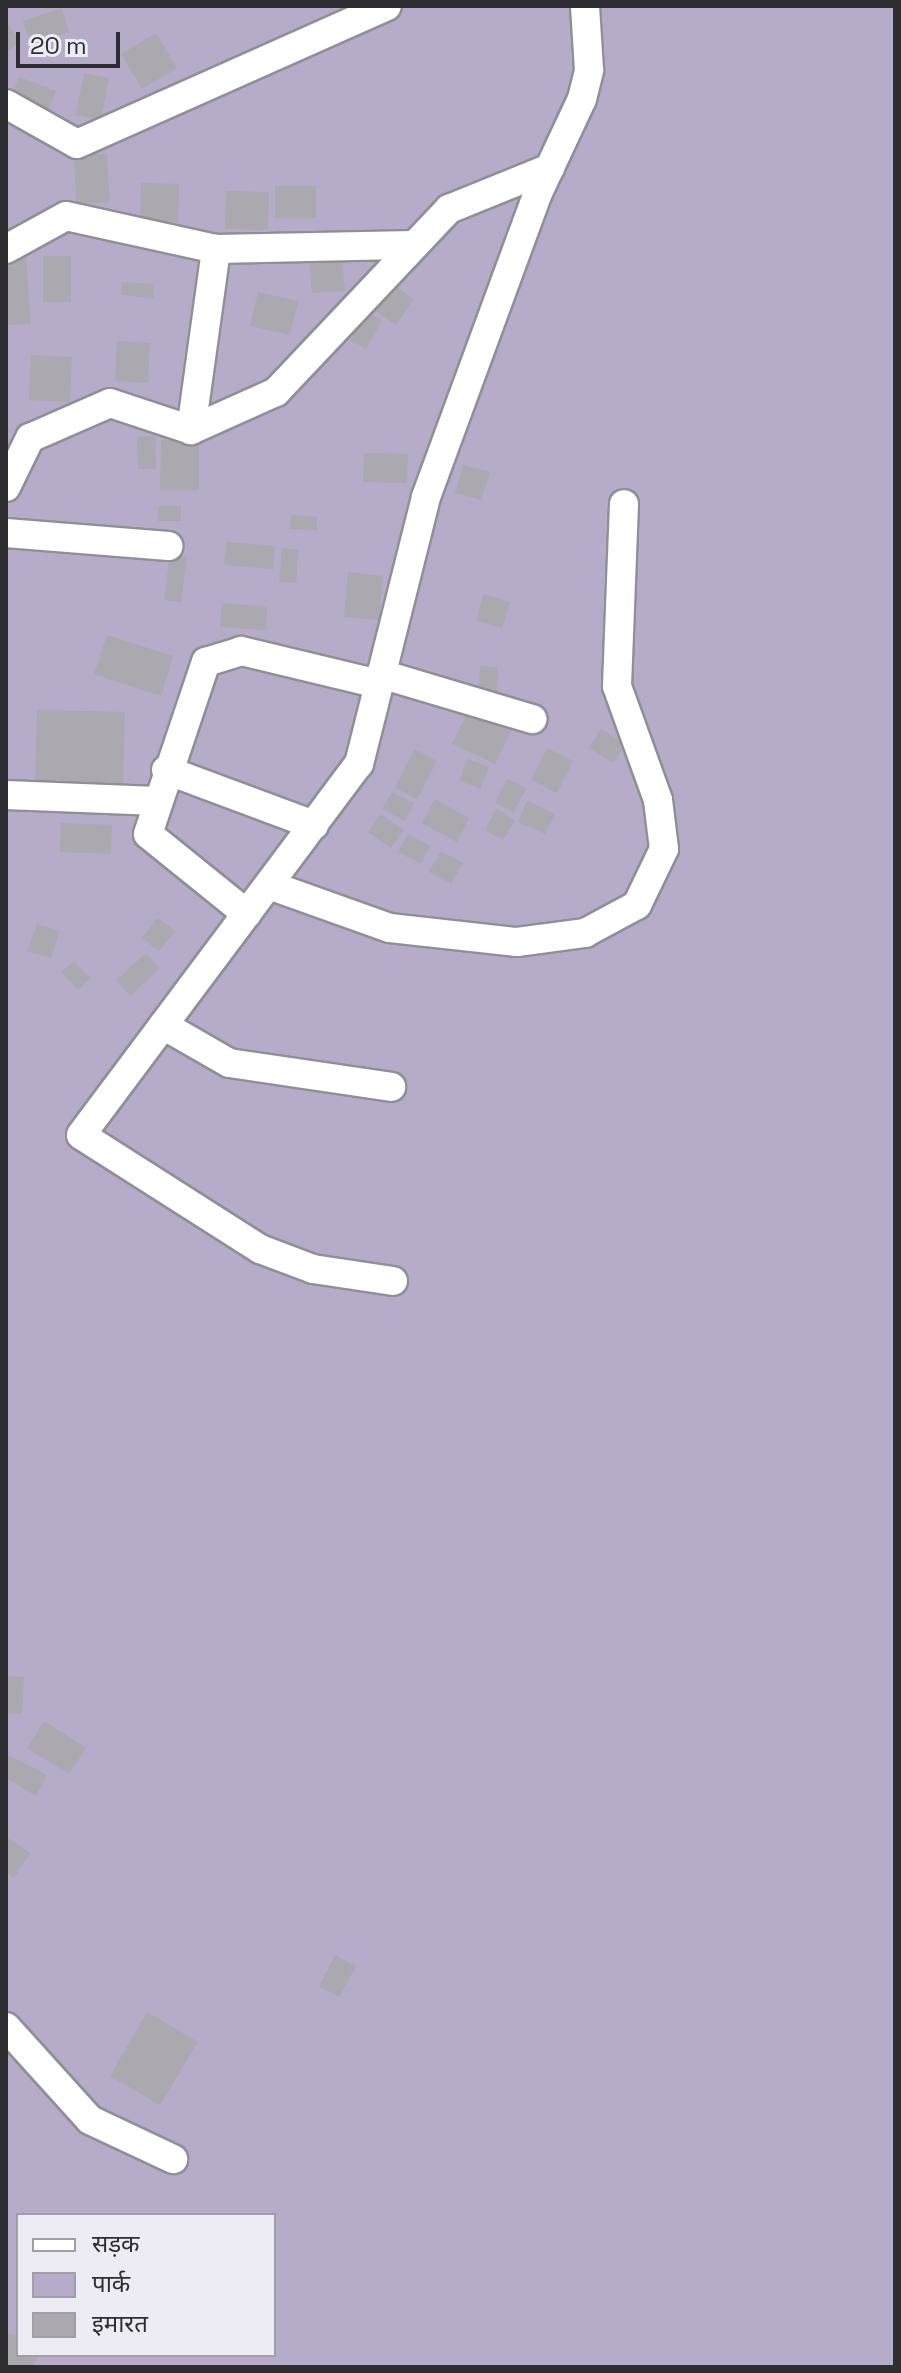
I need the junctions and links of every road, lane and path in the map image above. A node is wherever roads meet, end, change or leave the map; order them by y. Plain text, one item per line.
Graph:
1 (387, 6) edge
2 (585, 6) edge
3 (6, 104) edge
4 (550, 168) junction
5 (413, 245) junction
6 (6, 249) edge
7 (216, 249) junction
8 (191, 430) junction
9 (6, 487) edge
10 (624, 504) dead end
11 (6, 533) edge
12 (168, 546) dead end
13 (380, 679) junction
14 (532, 719) dead end
15 (166, 770) junction
16 (6, 795) edge
17 (157, 801) junction
18 (314, 825) junction
19 (269, 885) junction
20 (247, 914) junction
21 (163, 1025) junction
22 (391, 1087) dead end
23 (393, 1281) dead end
24 (6, 2027) edge
25 (173, 2159) dead end

1 - 3 street
2 - 4 street
4 - 5 street
4 - 13 street
5 - 7 street
5 - 8 street
6 - 7 street
7 - 8 street
8 - 9 street
10 - 19 street
11 - 12 street
13 - 14 street
13 - 15 street
13 - 18 street
15 - 17 street
15 - 18 street
16 - 17 street
17 - 20 street
18 - 19 street
19 - 20 street
20 - 21 street
21 - 22 street
21 - 23 street
24 - 25 street

